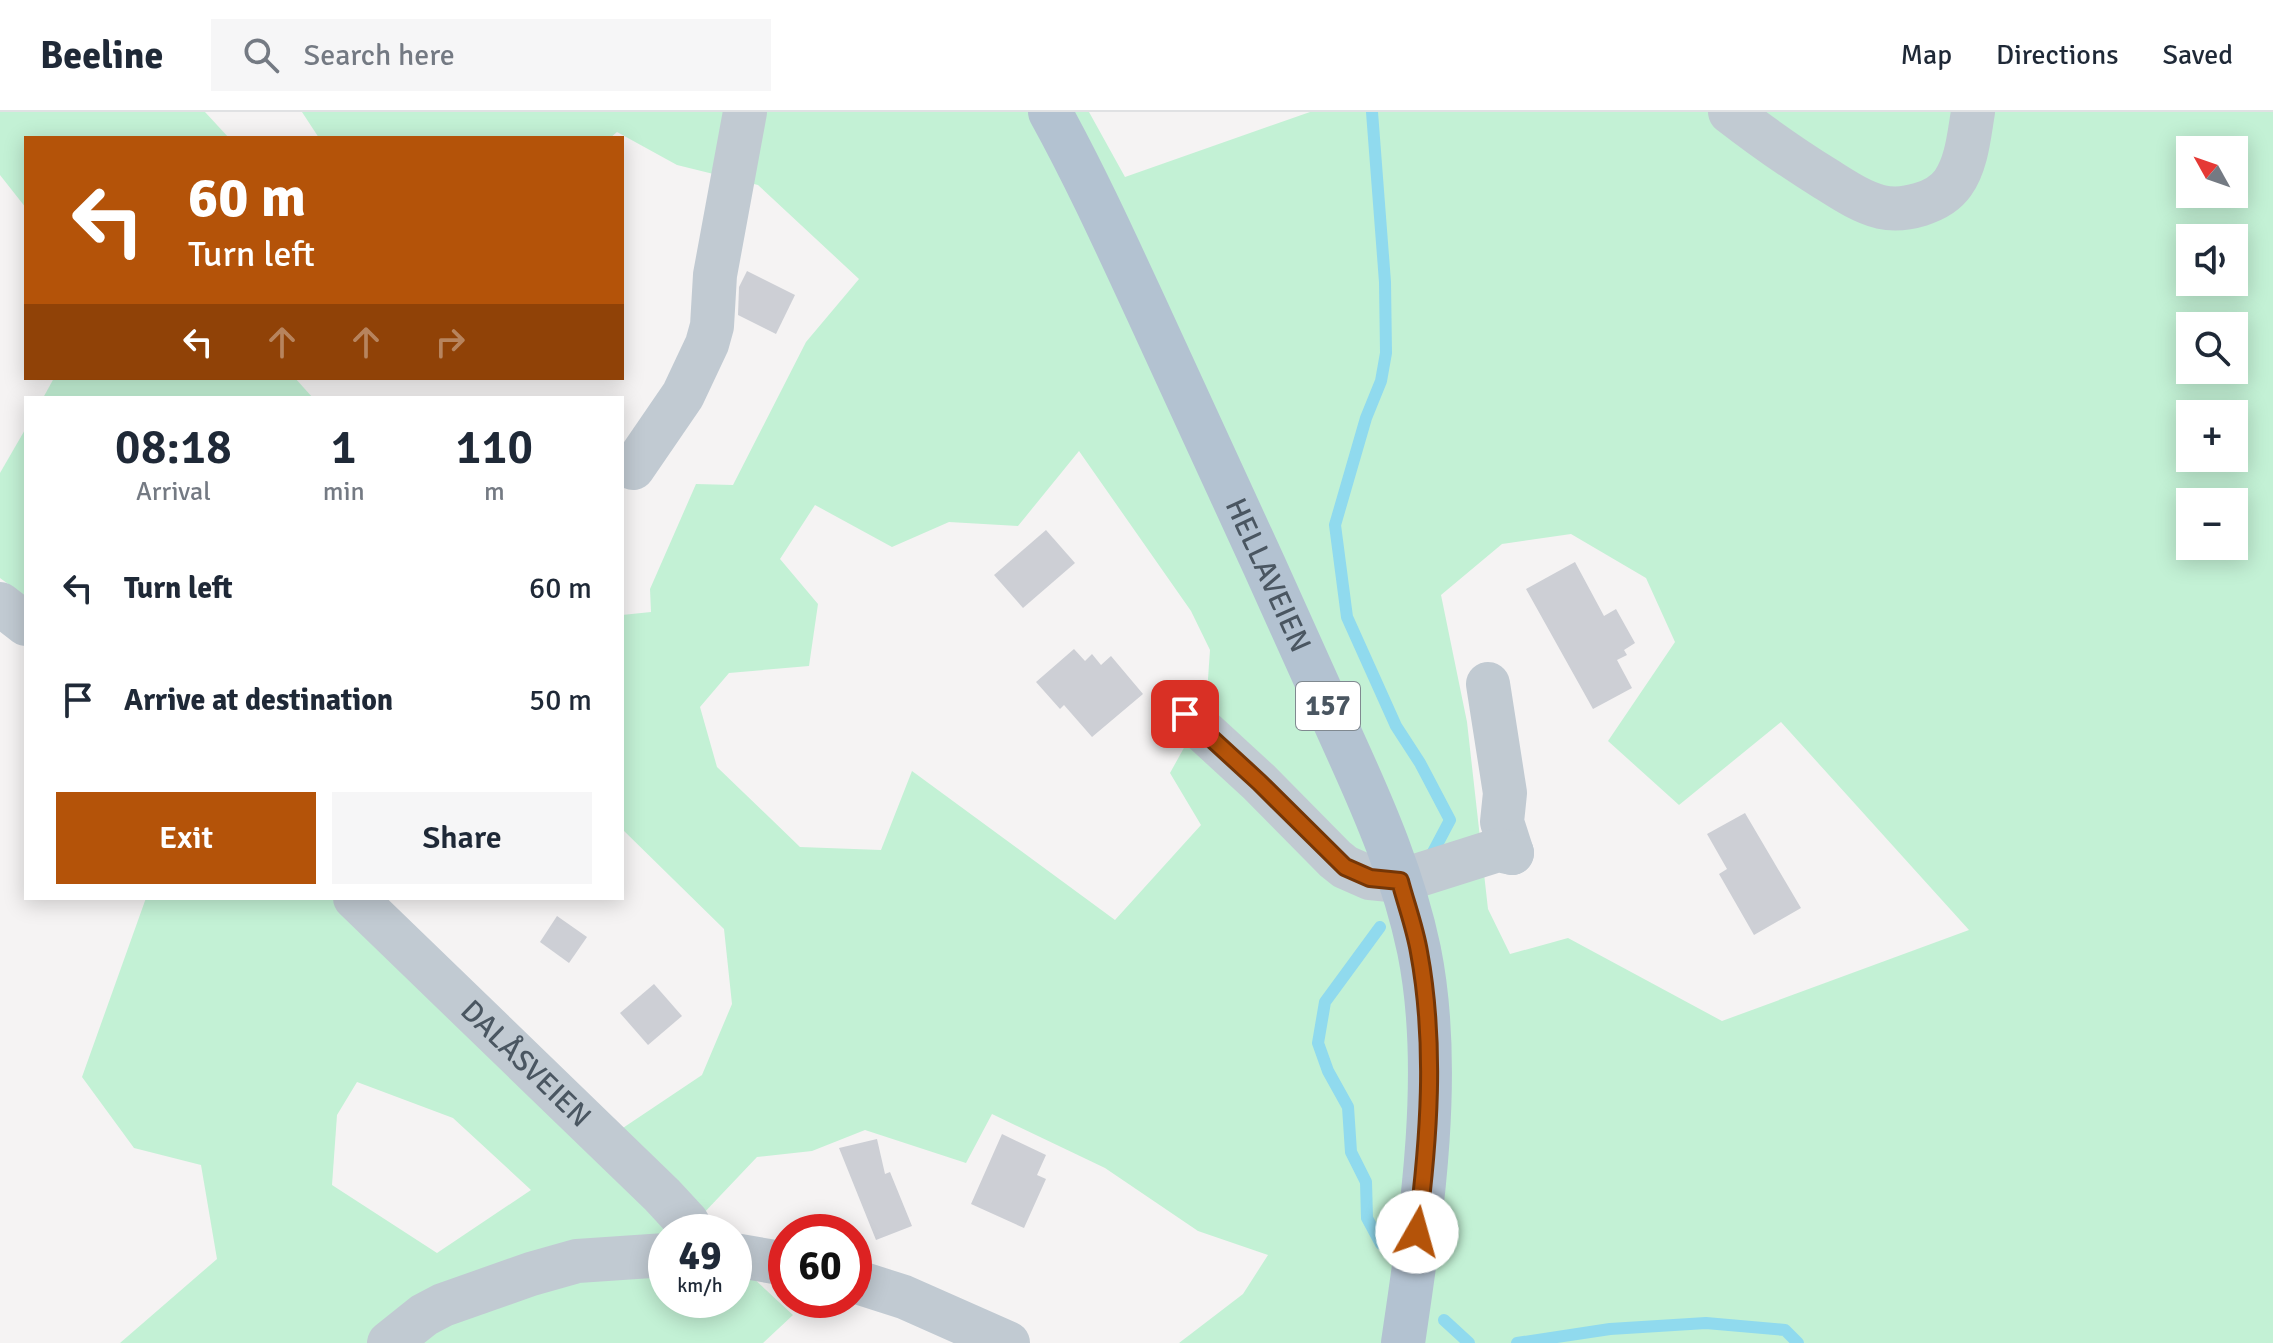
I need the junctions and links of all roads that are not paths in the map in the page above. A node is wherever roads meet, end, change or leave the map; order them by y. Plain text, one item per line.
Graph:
1 (745, 112) edge
2 (1050, 112) edge
3 (1730, 112) edge
4 (1973, 112) edge
5 (633, 468) dead end
6 (0, 604) edge
7 (24, 622) edge
8 (1488, 684) dead end
9 (1185, 714) dead end
10 (1400, 881) junction
11 (357, 900) edge
12 (680, 1214) edge
13 (648, 1256) edge
14 (872, 1287) edge
15 (389, 1343) edge
16 (1008, 1343) edge
17 (1403, 1343) edge

1 - 5 street
2 - 10 main road, HELLAVEIEN / 157
3 - 4 street
6 - 7 street
8 - 10 street
9 - 10 street
10 - 17 main road, HELLAVEIEN / 157
11 - 12 street, DALÅSVEIEN
13 - 15 street
14 - 16 street

